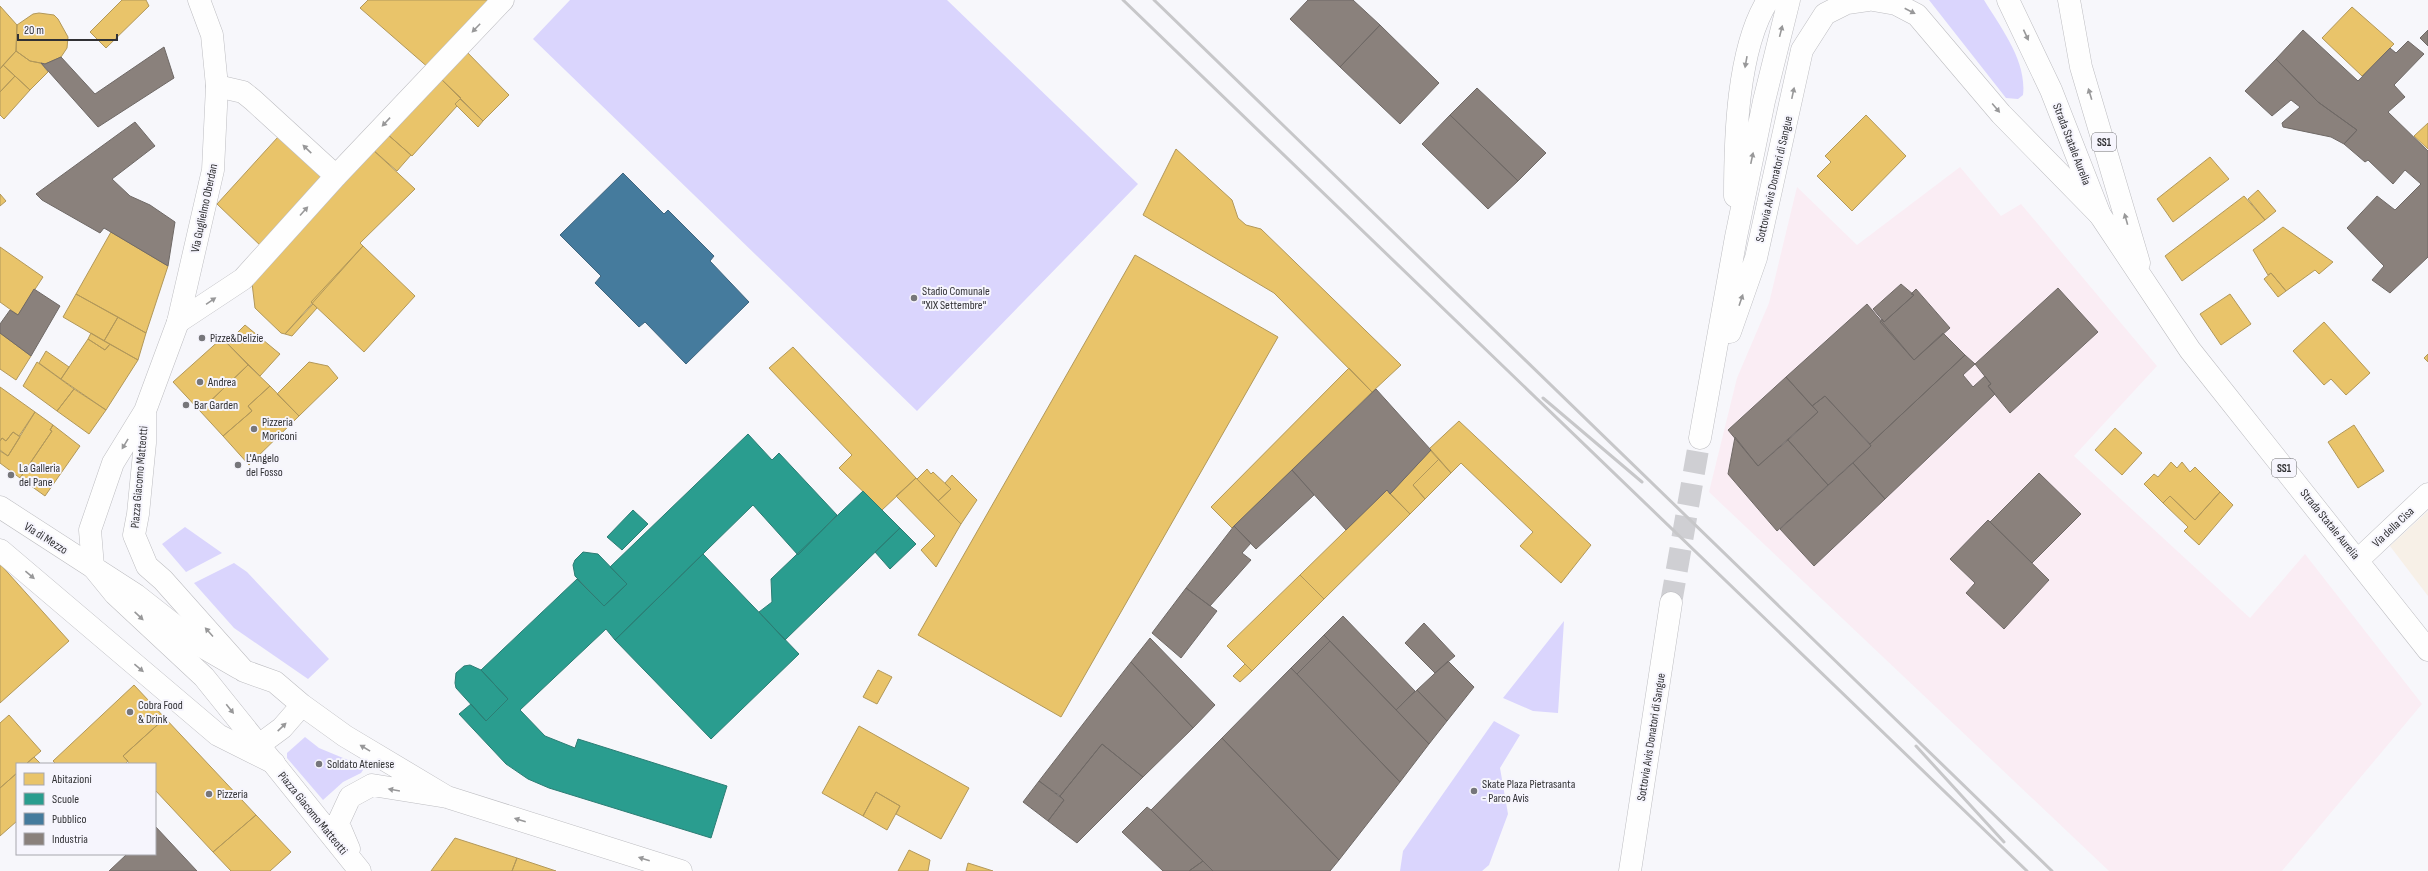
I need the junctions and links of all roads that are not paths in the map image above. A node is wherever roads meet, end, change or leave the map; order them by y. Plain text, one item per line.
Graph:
1 (199, 0) edge
2 (503, 0) edge
3 (1789, 0) edge
4 (1868, 0) edge
5 (1874, 0) edge
6 (2008, 0) edge
7 (2069, 0) edge
8 (1764, 4) edge
9 (217, 86) junction
10 (336, 176) junction
11 (2100, 215) junction
12 (1736, 237) junction
13 (2144, 284) junction
14 (178, 322) junction
15 (1709, 390) junction
16 (145, 411) junction
17 (1700, 438) tunnel mouth
18 (2428, 494) edge
19 (0, 508) edge
20 (0, 550) edge
21 (2358, 560) junction
22 (93, 567) junction
23 (1671, 603) tunnel mouth
24 (2428, 650) edge
25 (244, 671) junction
26 (302, 705) junction
27 (259, 745) junction
28 (274, 764) junction
29 (447, 797) junction
30 (359, 870) edge
31 (681, 871) edge
32 (1630, 871) edge

1 - 9 main road, Via Guglielmo Oberdan
2 -> 10 main road
12 -> 3 main road, Sottovia Avis Donatori di Sangue
15 -> 4 main road, Sottovia Avis Donatori di Sangue
5 -> 11 main road
6 -> 11 main road, Strada Statale Aurelia
13 -> 7 main road, Strada Statale Aurelia / SS1
8 -> 12 main road, Sottovia Avis Donatori di Sangue
10 -> 9 main road
9 - 14 main road, Via Guglielmo Oberdan
14 -> 10 main road
11 - 13 main road, Strada Statale Aurelia
12 - 15 main road, Sottovia Avis Donatori di Sangue
13 - 21 main road, Strada Statale Aurelia / SS1
14 - 16 main road, Via Guglielmo Oberdan
15 - 17 main road, Sottovia Avis Donatori di Sangue
16 -> 22 main road, Piazza Giacomo Matteotti
25 -> 16 main road, Piazza Giacomo Matteotti
18 - 21 main road, Via della Cisa
19 - 22 main road, Via di Mezzo
20 -> 28 main road
21 - 24 main road, Strada Statale Aurelia / SS1
22 - 25 main road, Piazza Giacomo Matteotti
22 -> 27 main road, Piazza Giacomo Matteotti
23 - 32 main road, Sottovia Avis Donatori di Sangue
25 - 26 main road, Piazza Giacomo Matteotti
27 -> 26 main road
29 -> 26 main road, Piazza Giacomo Matteotti
27 - 28 main road, Piazza Giacomo Matteotti
28 - 30 main road, Piazza Giacomo Matteotti
29 -> 30 main road, Piazza Giacomo Matteotti
31 -> 29 main road

